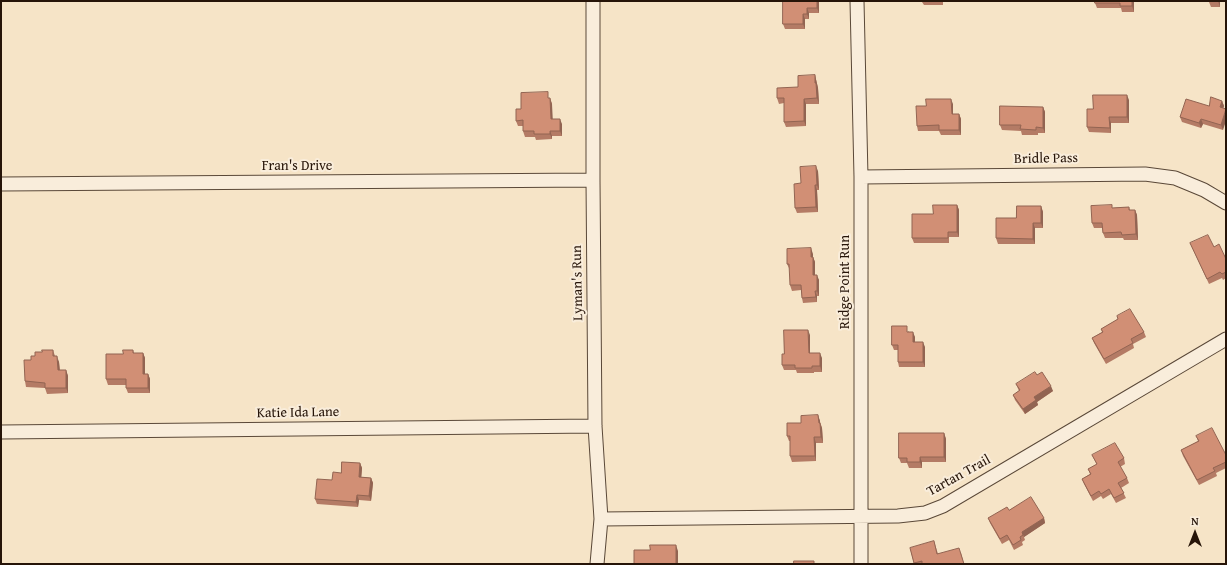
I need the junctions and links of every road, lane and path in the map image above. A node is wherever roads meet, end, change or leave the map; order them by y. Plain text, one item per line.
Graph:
1 (593, 1) edge
2 (857, 1) edge
3 (861, 177) junction
4 (593, 180) junction
5 (1, 184) edge
6 (1226, 204) edge
7 (1226, 339) edge
8 (596, 426) junction
9 (1, 432) edge
10 (861, 516) junction
11 (601, 519) junction
12 (598, 564) edge
13 (861, 564) edge

1 - 4 street, Lyman's Run
2 - 3 street, Ridge Point Run
3 - 6 street, Bridle Pass
3 - 10 street, Ridge Point Run
4 - 5 street, Fran's Drive
4 - 8 street, Lyman's Run
7 - 10 street, Tartan Trail
8 - 9 street, Katie Ida Lane
8 - 11 street, Lyman's Run
10 - 11 street, Tartan Trail
10 - 13 street, Ridge Point Run
11 - 12 street, Lyman's Run

